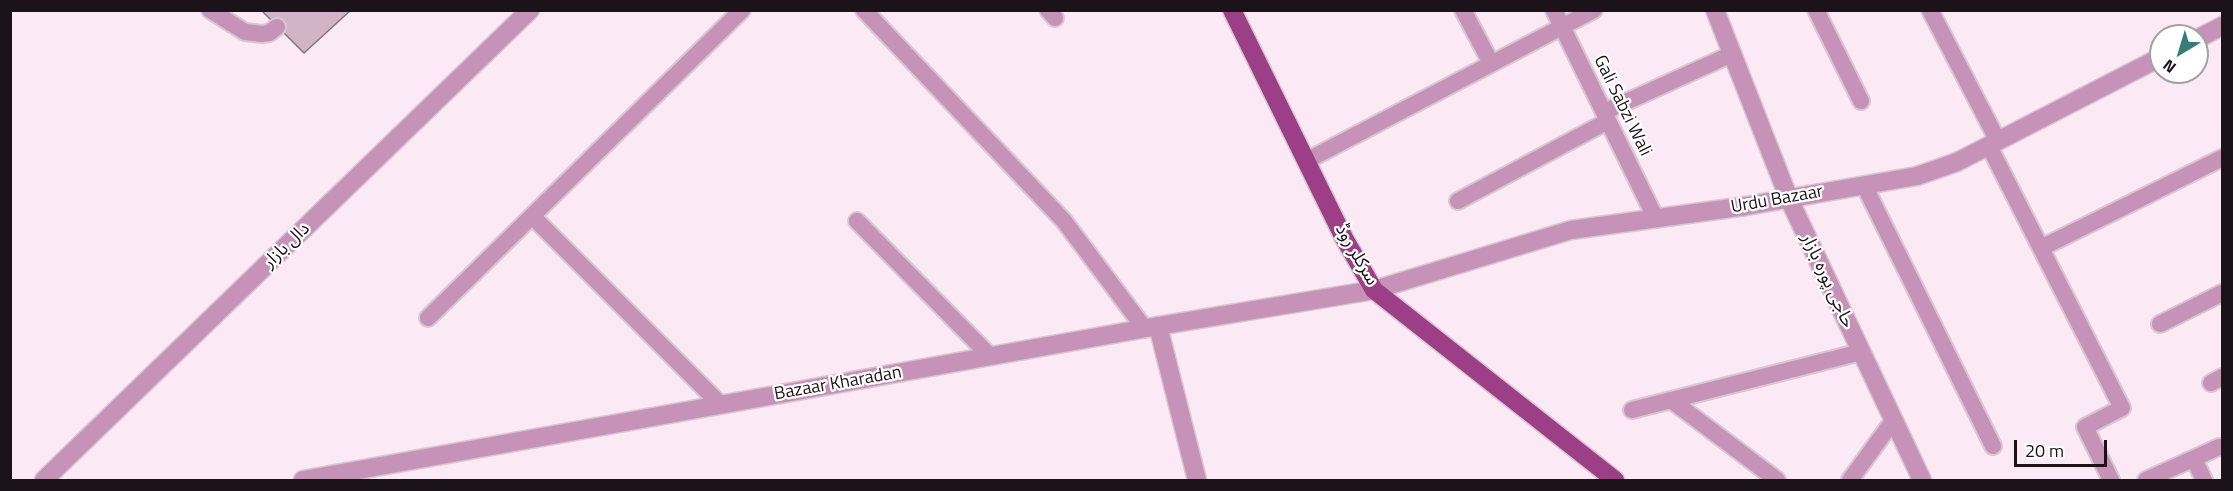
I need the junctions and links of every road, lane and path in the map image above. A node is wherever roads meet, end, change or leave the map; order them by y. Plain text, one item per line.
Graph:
1 (210, 10) edge
2 (530, 10) edge
3 (742, 10) edge
4 (864, 10) edge
5 (1232, 10) edge
6 (1463, 10) edge
7 (1554, 10) edge
8 (1594, 10) edge
9 (1816, 10) edge
10 (1717, 11) edge
11 (1935, 12) edge
12 (1562, 26) junction
13 (277, 27) dead end
14 (1732, 54) junction
15 (1491, 63) junction
16 (2149, 63) edge
17 (1861, 101) dead end
18 (1606, 116) junction
19 (1993, 143) junction
20 (2223, 158) edge
21 (1306, 161) junction
22 (1864, 185) junction
23 (1789, 199) junction
24 (1458, 201) dead end
25 (532, 216) junction
26 (1656, 219) junction
27 (857, 220) dead end
28 (2041, 248) junction
29 (1374, 290) junction
30 (2223, 293) edge
31 (428, 318) dead end
32 (2160, 324) dead end
33 (1152, 327) junction
34 (1861, 352) junction
35 (990, 356) junction
36 (1671, 400) junction
37 (721, 405) junction
38 (1632, 410) dead end
39 (1893, 421) junction
40 (1993, 446) dead end
41 (2219, 447) dead end
42 (2194, 459) junction
43 (44, 480) edge
44 (303, 480) edge
45 (1197, 480) edge
46 (1615, 480) edge
47 (1777, 480) edge
48 (1850, 480) edge
49 (1922, 480) edge
50 (2111, 480) edge
51 (2146, 480) edge
52 (2204, 480) edge

1 - 13 lane
2 - 43 street, دال بازار
3 - 25 lane
4 - 33 lane
5 - 21 main road, سرکلر روڈ
6 - 15 lane
7 - 12 lane, Gali Sabzi Wali
8 - 12 lane
9 - 17 lane
10 - 14 street, حاجی پورہ بازار
11 - 19 lane
12 - 15 lane
12 - 18 lane, Gali Sabzi Wali
14 - 18 lane
14 - 23 street, حاجی پورہ بازار
15 - 21 lane
16 - 19 street, Urdu Bazaar
18 - 24 lane
18 - 26 lane, Gali Sabzi Wali
19 - 22 street, Urdu Bazaar
19 - 28 lane
20 - 28 lane
21 - 29 main road, سرکلر روڈ
22 - 23 street, Urdu Bazaar
22 - 40 lane
23 - 26 street, Urdu Bazaar
23 - 34 street, حاجی پورہ بازار
25 - 31 lane
25 - 37 lane
26 - 29 street, Urdu Bazaar
27 - 35 lane
28 - 50 lane
29 - 33 street, Bazaar Kharadan
29 - 46 main road, سرکلر روڈ
30 - 32 lane
33 - 35 street, Bazaar Kharadan
33 - 45 street
34 - 36 lane
34 - 39 street, حاجی پورہ بازار
35 - 37 street, Bazaar Kharadan
36 - 38 lane
36 - 47 lane
37 - 44 street, Bazaar Kharadan
39 - 48 lane
39 - 49 street, حاجی پورہ بازار
41 - 42 lane
42 - 51 lane
42 - 52 lane

